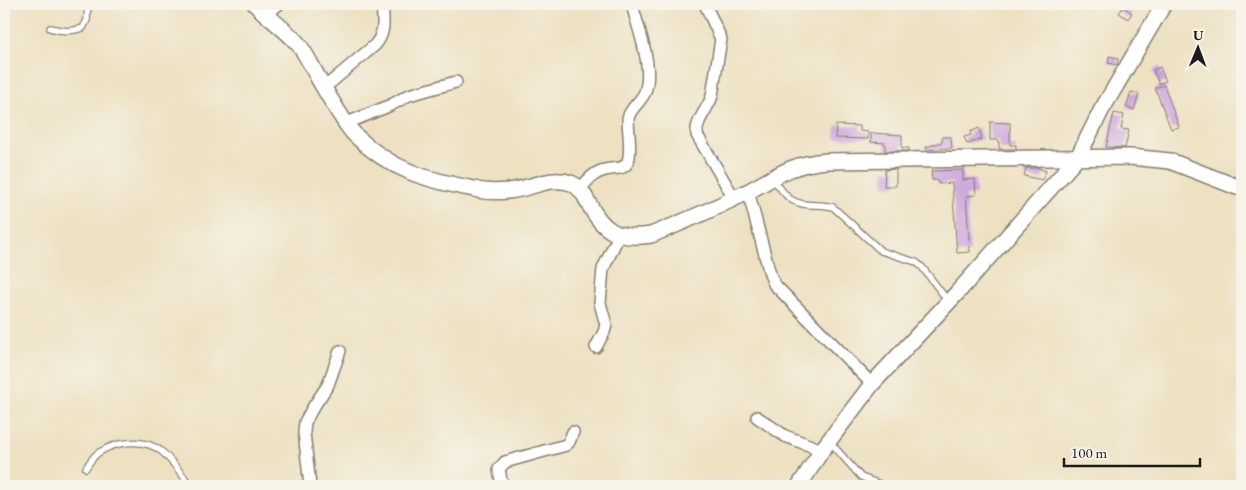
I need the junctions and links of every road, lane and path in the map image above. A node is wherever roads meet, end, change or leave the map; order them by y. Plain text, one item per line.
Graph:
1 (88, 4) edge
2 (279, 4) edge
3 (382, 4) edge
4 (632, 4) edge
5 (705, 4) edge
6 (1164, 4) edge
7 (260, 9) edge
8 (50, 28) dead end
9 (456, 82) dead end
10 (324, 88) junction
11 (347, 123) junction
12 (1078, 157) junction
13 (772, 178) junction
14 (1242, 187) edge
15 (580, 189) junction
16 (741, 195) junction
17 (619, 235) junction
18 (949, 302) junction
19 (596, 347) dead end
20 (340, 351) dead end
21 (872, 384) junction
22 (757, 417) dead end
23 (573, 432) dead end
24 (825, 445) junction
25 (86, 468) dead end
26 (191, 486) edge
27 (310, 486) edge
28 (502, 486) edge
29 (798, 486) edge
30 (886, 486) edge

1 - 8 lane
2 - 7 street
3 - 10 street
4 - 15 street
5 - 16 street
6 - 12 street
7 - 10 street
9 - 11 street
10 - 11 street
11 - 15 street
12 - 13 street
12 - 14 street
12 - 18 street
13 - 16 street
13 - 18 lane
15 - 17 street
16 - 17 street
16 - 21 street
17 - 19 street
18 - 21 street
20 - 27 street
21 - 24 street
22 - 24 street
23 - 28 street
24 - 29 street
24 - 30 lane
25 - 26 lane

